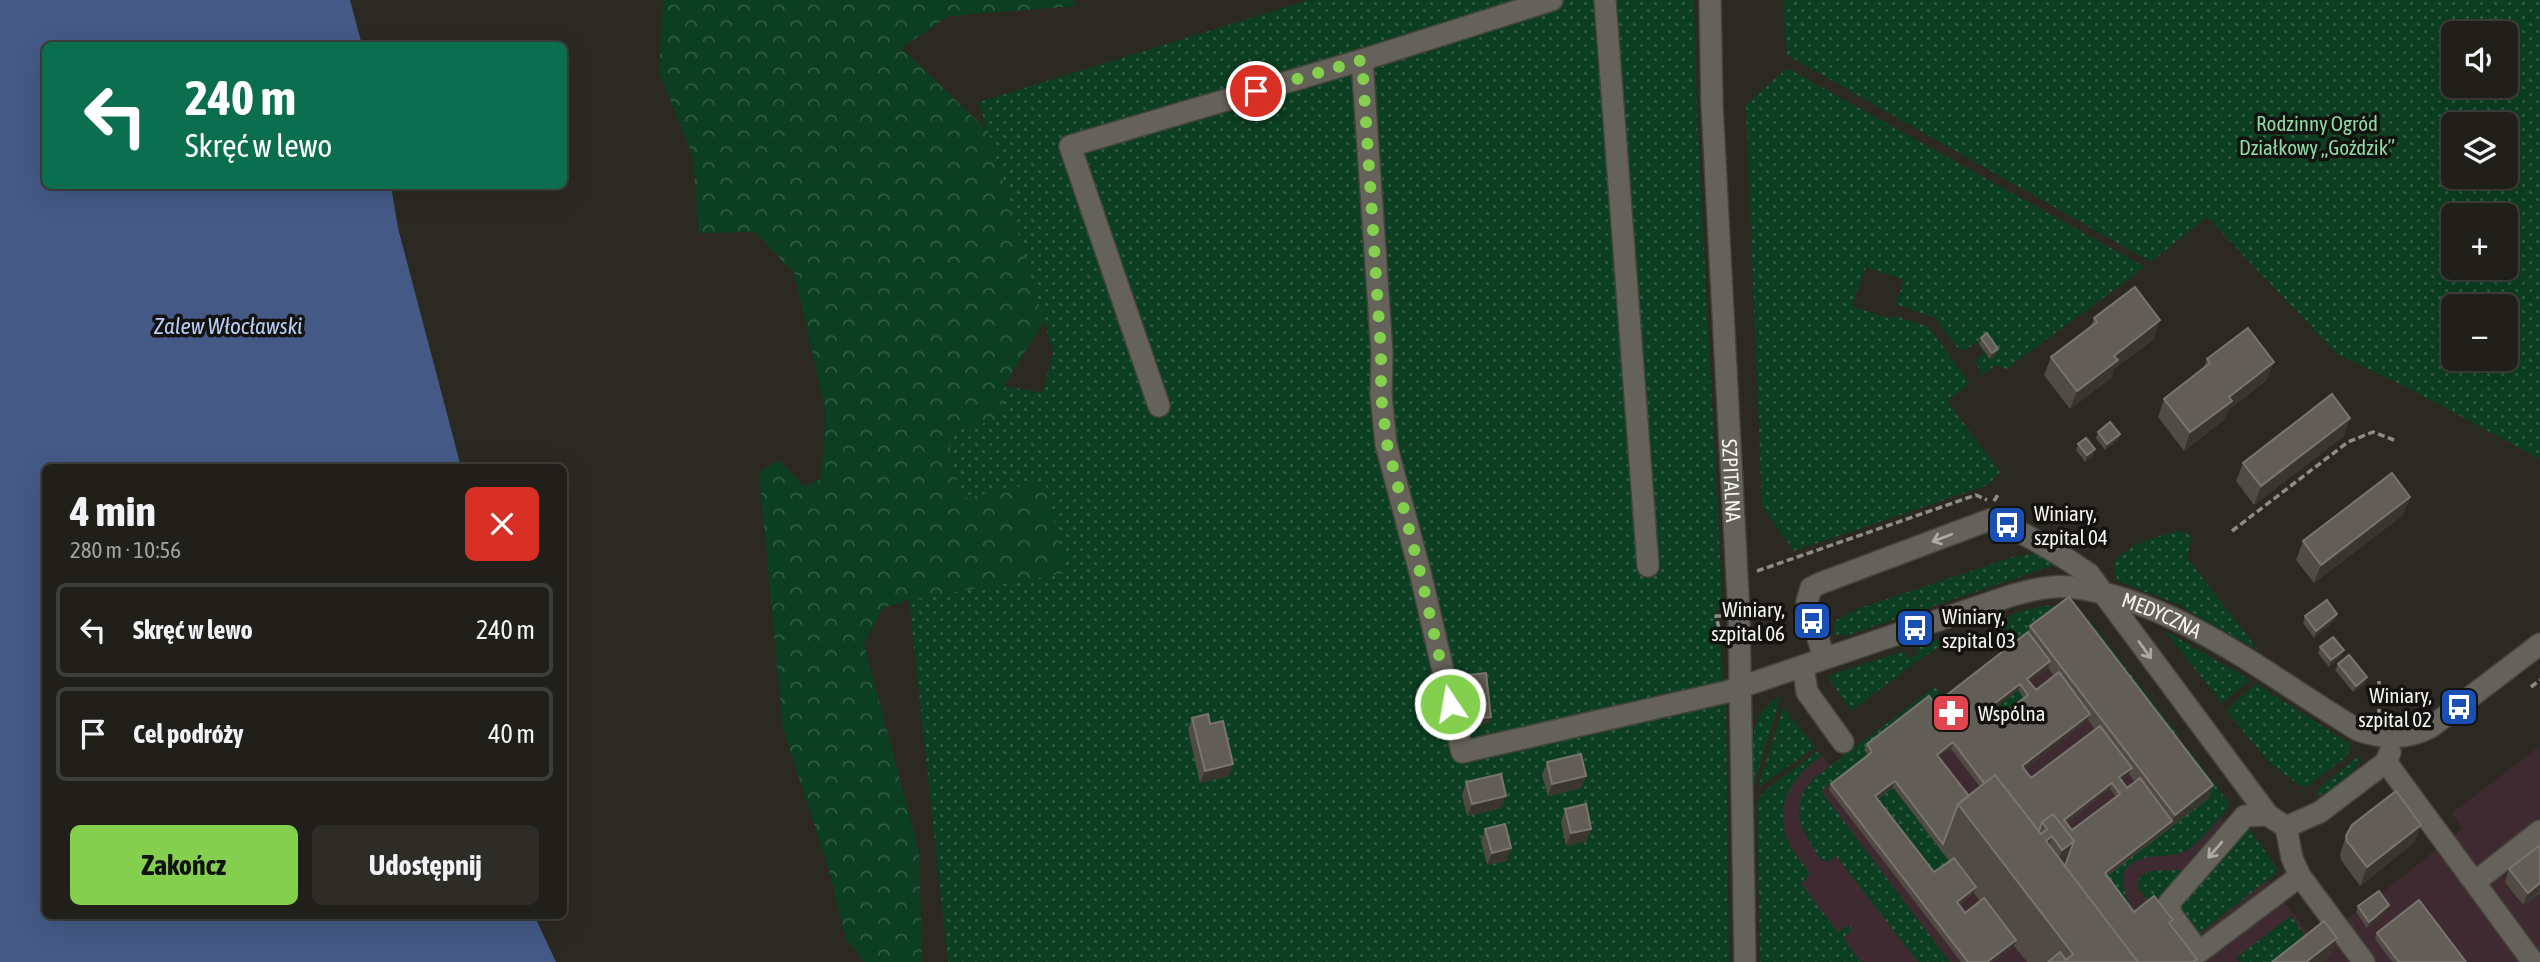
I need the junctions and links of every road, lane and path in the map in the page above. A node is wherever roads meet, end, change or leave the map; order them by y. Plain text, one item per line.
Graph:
1 (1552, 0) edge
2 (1605, 0) edge
3 (1710, 0) edge
4 (1362, 60) junction
5 (1158, 406) dead end
6 (2394, 440) dead end
7 (1999, 493) dead end
8 (2232, 531) dead end
9 (1648, 566) dead end
10 (1748, 574) dead end
11 (2106, 595) junction
12 (2540, 644) edge
13 (1825, 658) junction
14 (1803, 666) junction
15 (2540, 680) edge
16 (2379, 681) dead end
17 (1741, 687) junction
18 (2531, 687) dead end
19 (2379, 718) dead end
20 (2396, 737) junction
21 (1843, 742) dead end
22 (2386, 762) junction
23 (2268, 815) junction
24 (2286, 827) junction
25 (2540, 831) edge
26 (2300, 876) junction
27 (2475, 882) junction
28 (2203, 957) edge
29 (2536, 961) edge
30 (1745, 962) edge
31 (2364, 962) edge

1 - 4 street
2 - 9 street
3 - 17 street, SZPITALNA
4 - 5 street
4 - 17 street, MEDYCZNA
6 - 8 path
7 - 10 path
11 - 13 street, MEDYCZNA
11 -> 13 street
11 - 20 street, MEDYCZNA
11 -> 23 street
12 - 20 street, MEDYCZNA
13 - 14 street, MEDYCZNA
14 - 17 street, MEDYCZNA
14 - 21 street
15 - 18 path
16 - 19 path
17 - 30 street, SZPITALNA
20 - 22 street
22 - 24 street
22 - 27 street
23 - 24 street
23 -> 28 street
24 - 26 street
25 - 27 street
26 - 28 street
26 - 31 street
27 - 29 street

